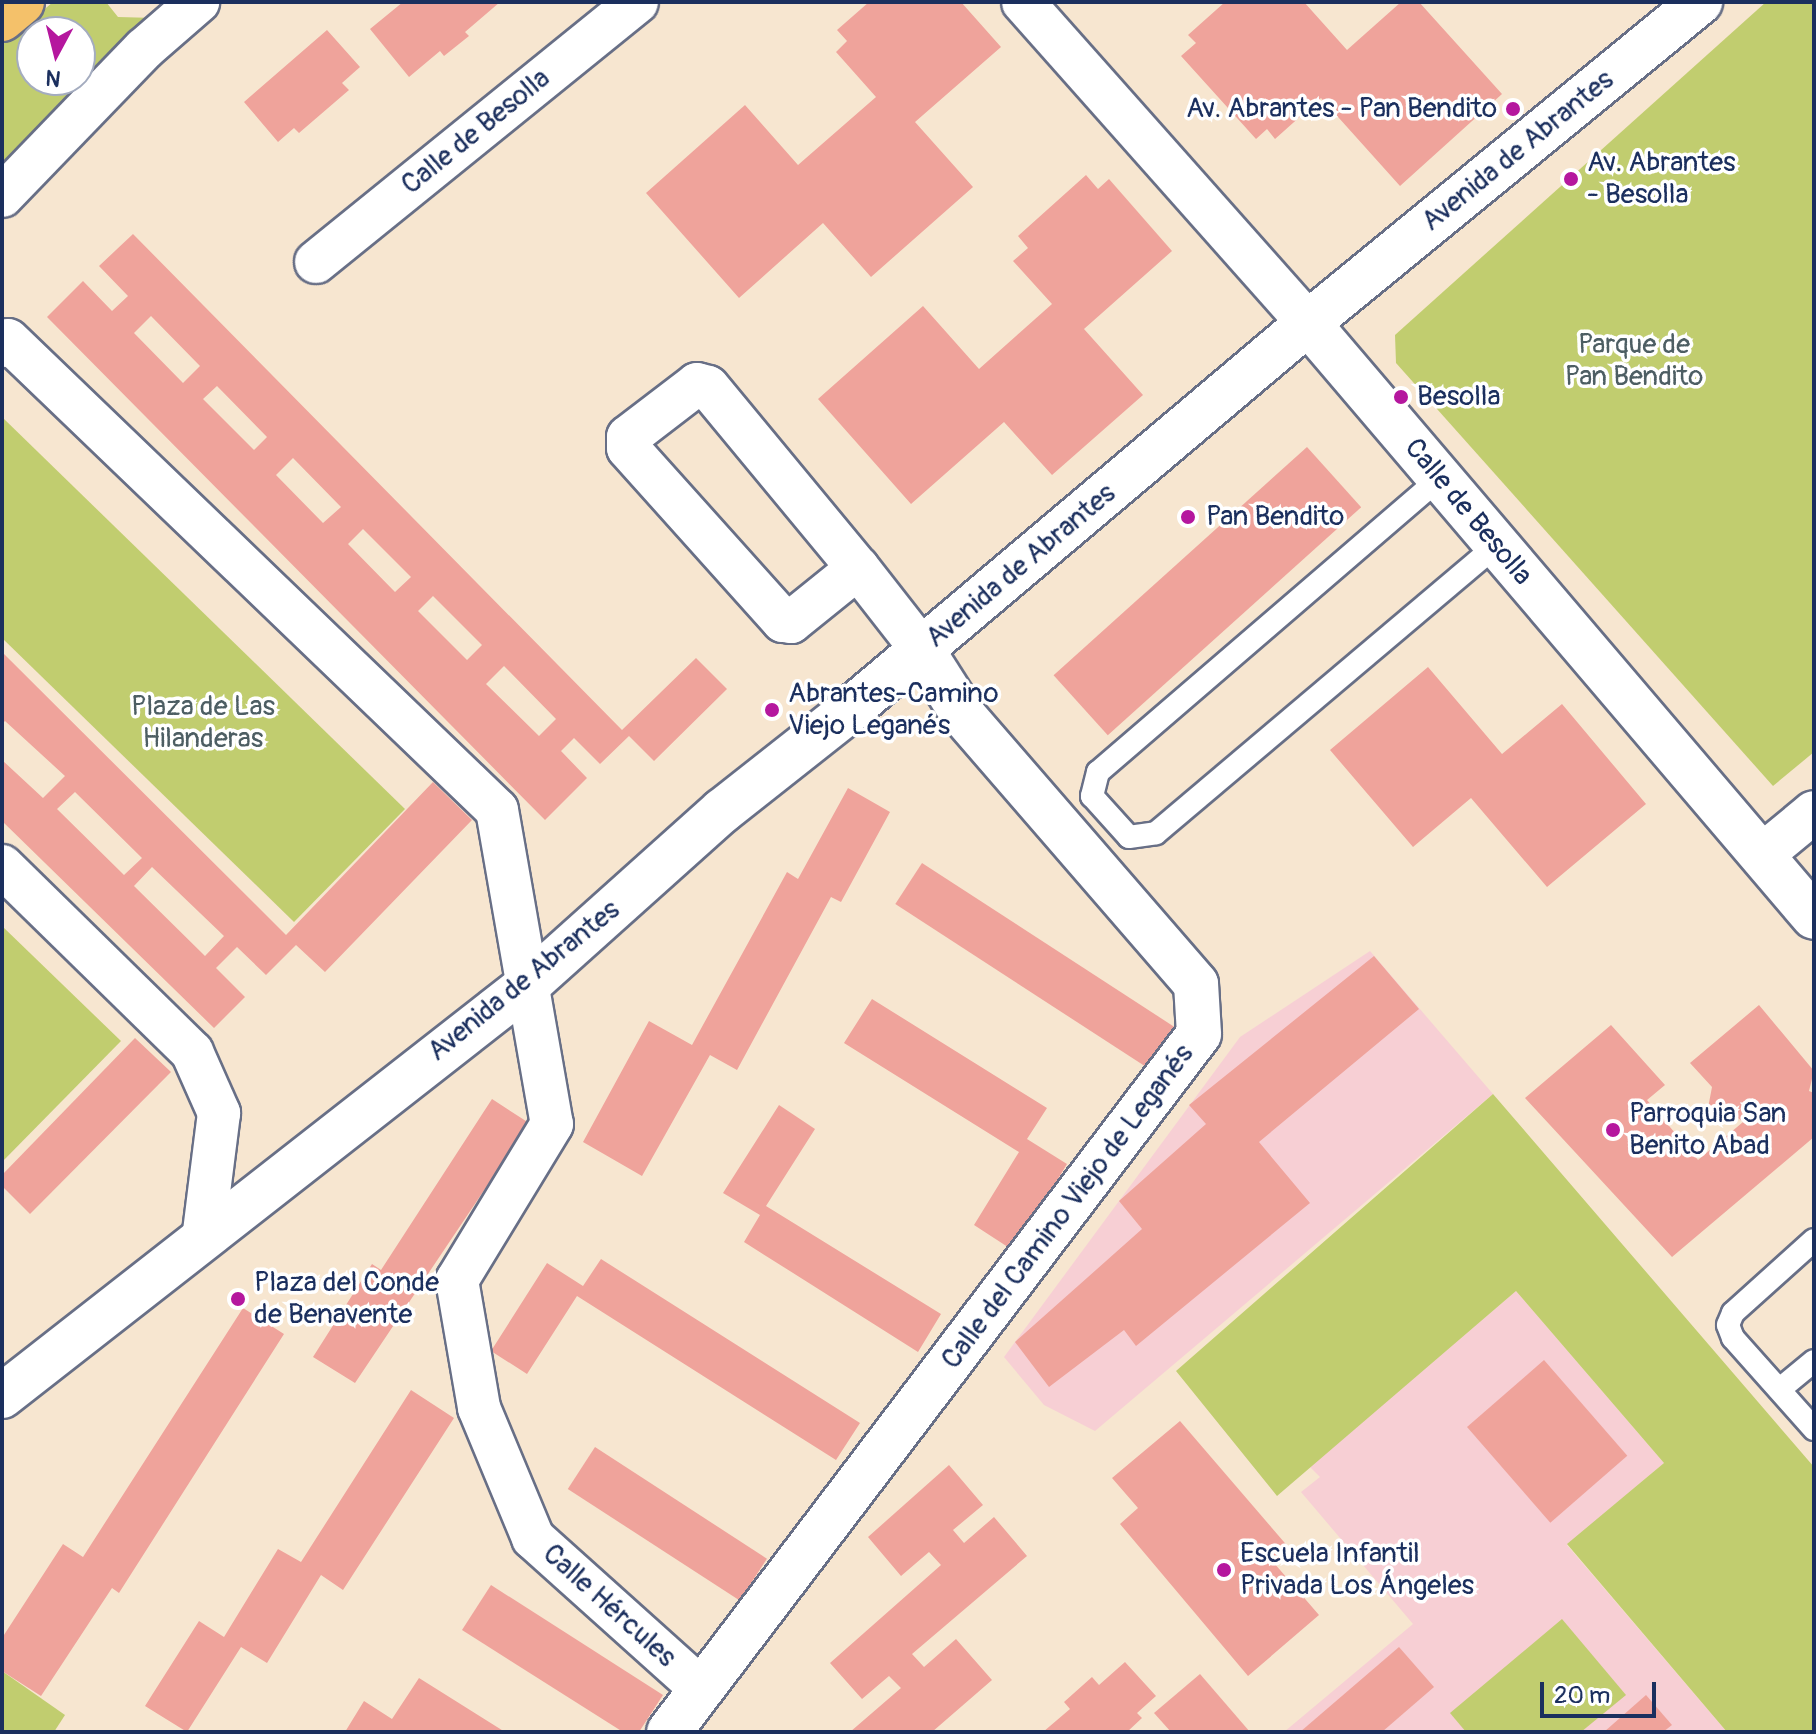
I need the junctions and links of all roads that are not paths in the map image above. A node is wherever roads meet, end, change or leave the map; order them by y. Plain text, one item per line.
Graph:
1 (22, 2) edge
2 (198, 2) edge
3 (637, 2) edge
4 (1023, 2) edge
5 (1700, 2) edge
6 (2, 19) edge
7 (2, 196) edge
8 (316, 262) dead end
9 (1308, 323) junction
10 (5, 343) edge
11 (1440, 478) junction
12 (1496, 546) junction
13 (858, 568) junction
14 (922, 650) junction
15 (1814, 812) edge
16 (1762, 855) junction
17 (2, 866) edge
18 (1814, 917) edge
19 (530, 983) junction
20 (204, 1232) junction
21 (1814, 1240) edge
22 (1814, 1361) edge
23 (1780, 1389) junction
24 (2, 1396) edge
25 (1814, 1429) edge
26 (700, 1688) junction
27 (669, 1732) edge

1 - 6 main road
2 - 7 street
3 - 8 street, Calle de Besolla
4 - 9 street, Calle de Besolla
5 - 9 street, Avenida de Abrantes
9 - 11 street, Calle de Besolla
9 - 14 street, Avenida de Abrantes
10 - 19 street
11 - 12 street, Calle de Besolla
11 - 12 lane
12 - 16 street, Calle de Besolla
13 - 13 street, Calle del Camino Viejo de Leganés
13 - 14 street, Calle del Camino Viejo de Leganés
14 - 19 street, Avenida de Abrantes
14 - 26 street, Calle del Camino Viejo de Leganés
15 - 16 street
16 - 18 street, Calle de Besolla
17 - 20 street
19 - 20 street, Avenida de Abrantes
19 - 26 street, Calle Hércules
20 - 24 street, Avenida de Abrantes
21 - 23 lane
22 - 23 lane
23 - 25 lane
26 - 27 street, Calle del Camino Viejo de Leganés

